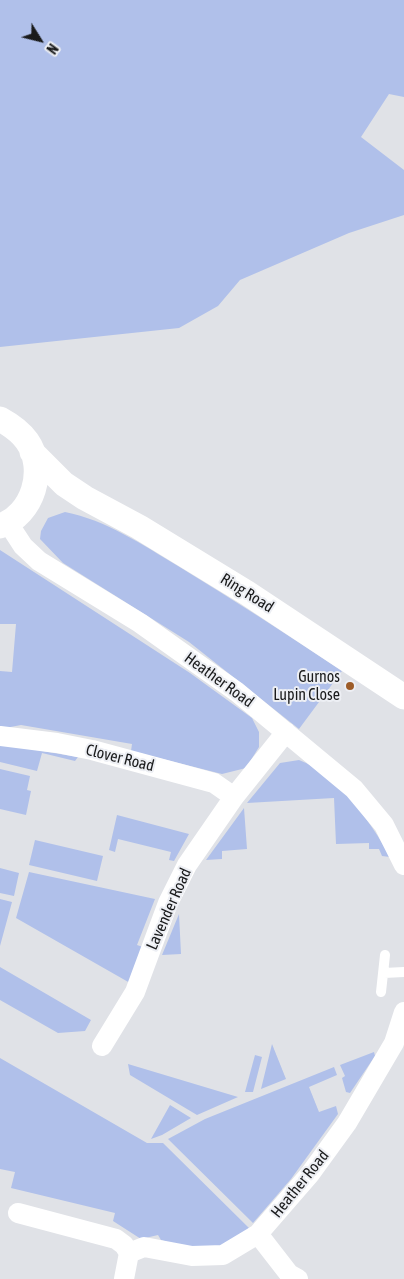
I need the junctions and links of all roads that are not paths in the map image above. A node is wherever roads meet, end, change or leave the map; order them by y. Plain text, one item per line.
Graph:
1 (2, 419) edge
2 (32, 452) junction
3 (85, 498) junction
4 (10, 519) edge
5 (404, 697) edge
6 (286, 732) junction
7 (0, 736) edge
8 (234, 796) junction
9 (404, 864) edge
10 (385, 955) dead end
11 (404, 972) edge
12 (384, 973) junction
13 (381, 992) dead end
14 (404, 1012) edge
15 (399, 1044) edge
16 (102, 1046) dead end
17 (18, 1213) dead end
18 (258, 1234) junction
19 (129, 1253) junction
20 (124, 1279) edge
21 (298, 1279) edge

1 - 2 street
2 - 3 street, Ring Road
2 - 4 street
3 - 4 street, Ring Road
3 - 5 street, Ring Road
4 - 6 street, Heather Road
6 - 8 street, Lavender Road
6 - 9 street, Heather Road
7 - 8 street, Clover Road
8 - 16 street, Lavender Road
10 - 12 lane
11 - 12 lane
12 - 13 lane
14 - 15 street, Heather Road
15 - 18 street, Heather Road
17 - 19 street
18 - 19 street, Heather Road
18 - 21 street
19 - 20 street

